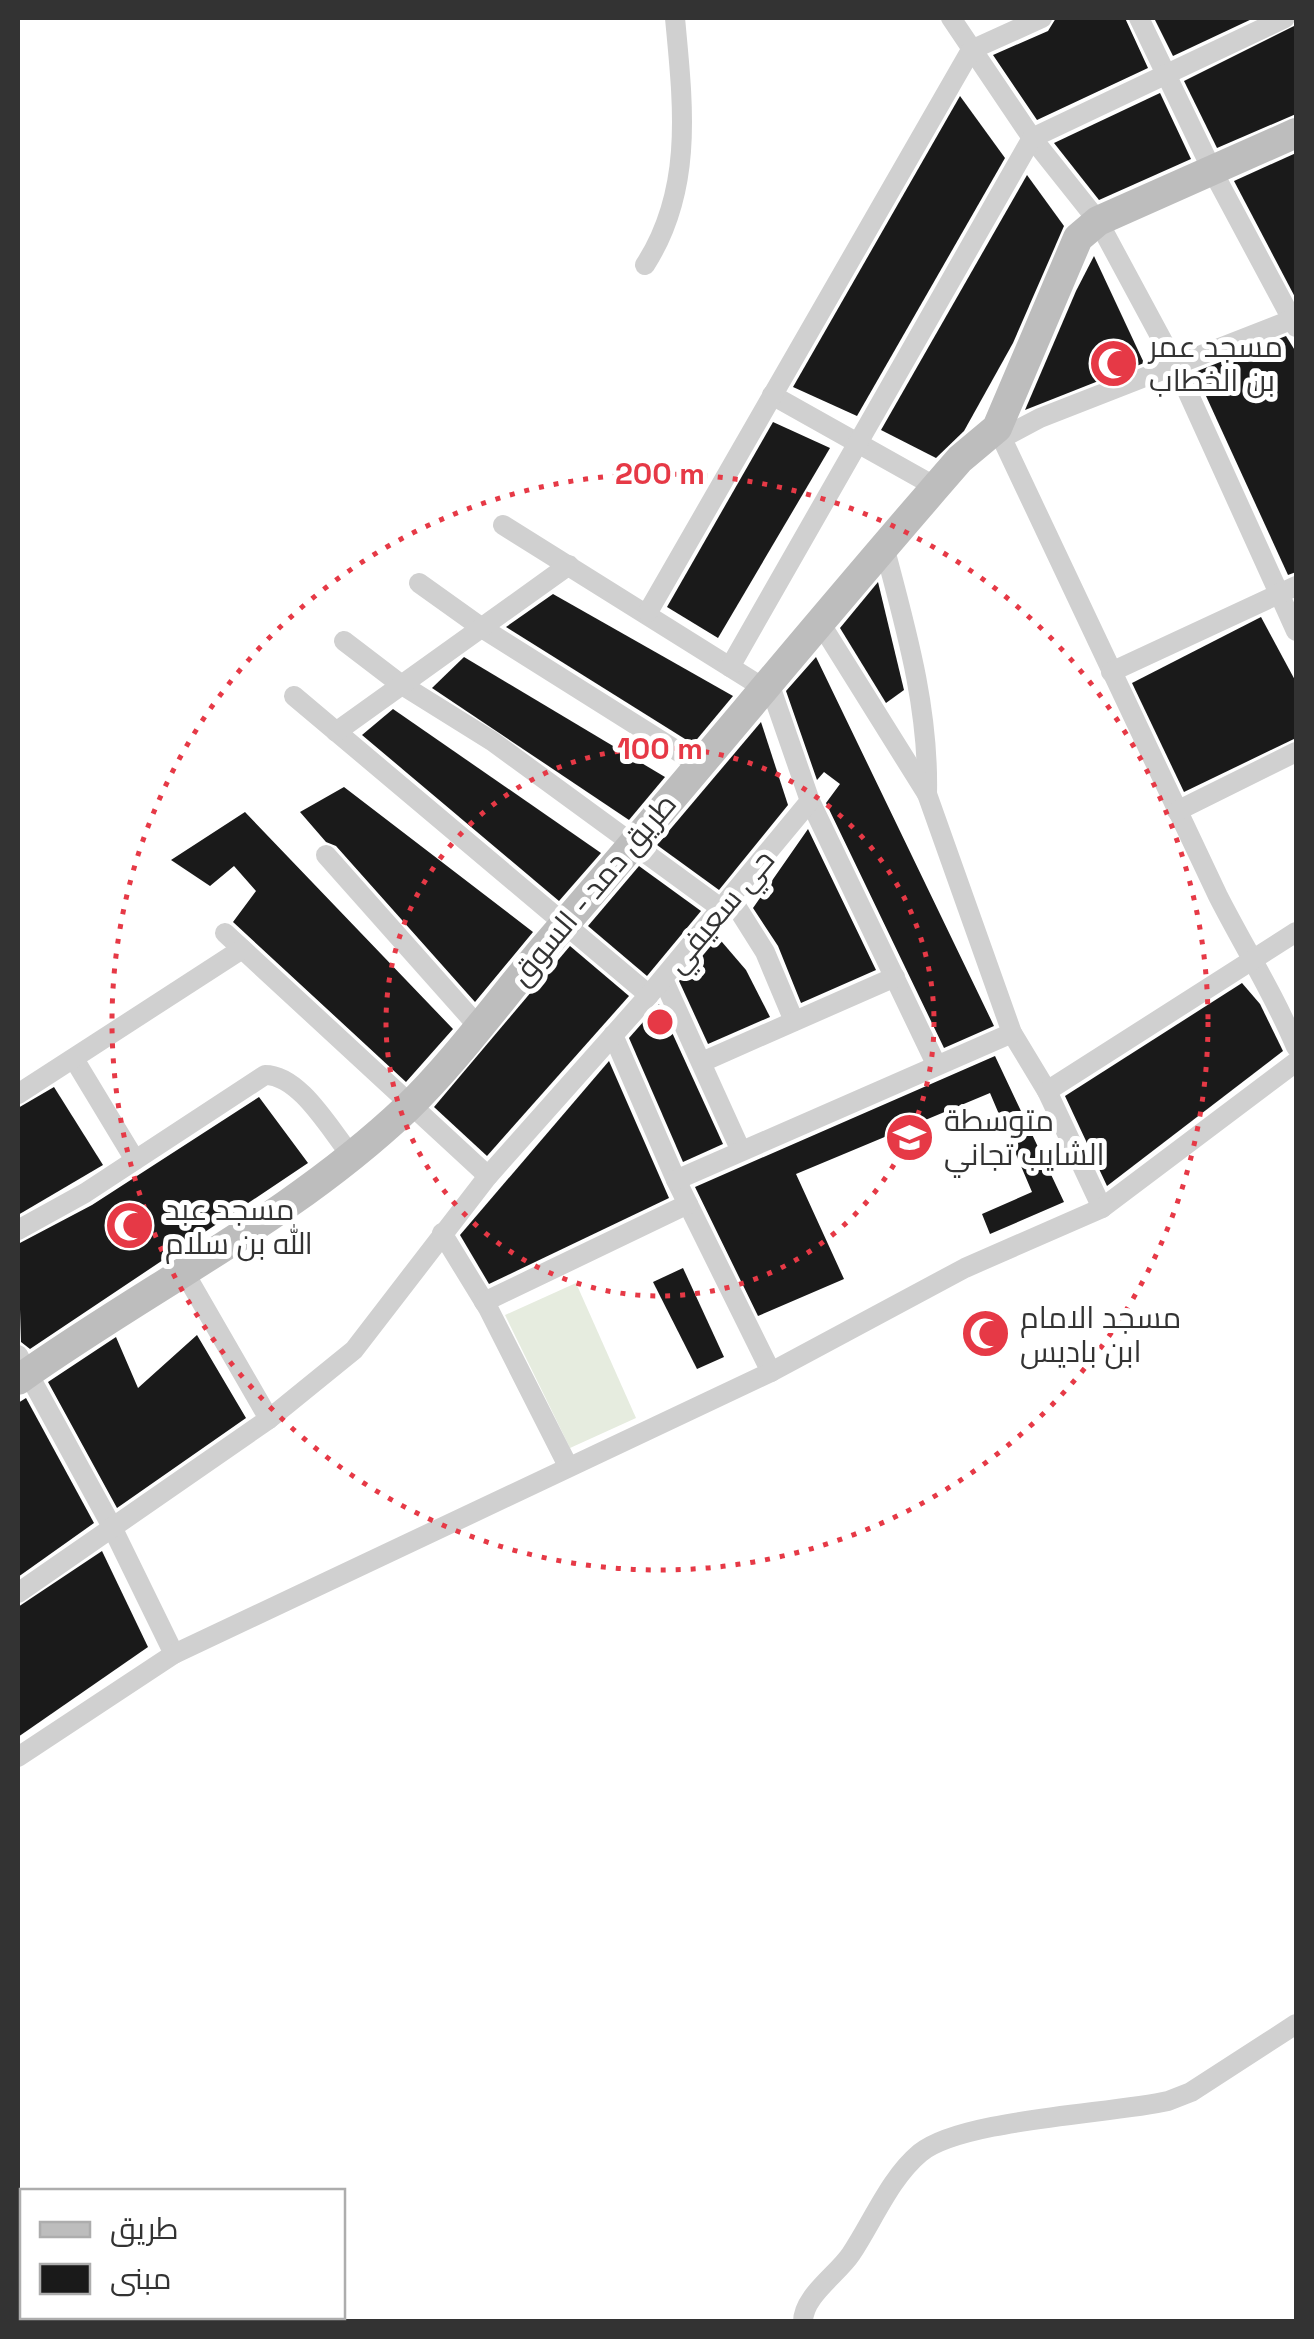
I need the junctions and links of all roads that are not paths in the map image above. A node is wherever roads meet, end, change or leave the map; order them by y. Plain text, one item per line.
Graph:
1 (675, 18) edge
2 (952, 18) edge
3 (1042, 18) edge
4 (1139, 18) edge
5 (1286, 18) edge
6 (970, 50) junction
7 (1164, 75) junction
8 (1296, 132) edge
9 (1032, 138) junction
10 (1212, 170) junction
11 (1098, 221) junction
12 (645, 265) dead end
13 (1295, 322) edge
14 (1175, 364) junction
15 (772, 396) junction
16 (1000, 433) junction
17 (857, 446) junction
18 (936, 487) junction
19 (502, 525) dead end
20 (884, 546) junction
21 (569, 565) junction
22 (419, 583) dead end
23 (1287, 591) edge
24 (648, 612) junction
25 (819, 621) junction
26 (482, 628) junction
27 (1296, 631) edge
28 (344, 640) dead end
29 (730, 667) junction
30 (1111, 672) junction
31 (399, 683) junction
32 (765, 684) junction
33 (294, 696) dead end
34 (336, 732) junction
35 (1296, 752) edge
36 (698, 764) junction
37 (927, 794) junction
38 (810, 800) junction
39 (1178, 811) junction
40 (634, 846) junction
41 (326, 855) dead end
42 (727, 904) junction
43 (563, 926) junction
44 (1296, 932) edge
45 (224, 933) dead end
46 (242, 949) junction
47 (1252, 963) junction
48 (894, 977) junction
49 (656, 987) junction
50 (794, 1022) junction
51 (477, 1025) junction
52 (1012, 1033) junction
53 (613, 1035) junction
54 (1296, 1047) edge
55 (74, 1059) junction
56 (702, 1062) junction
57 (1296, 1062) edge
58 (936, 1064) junction
59 (1047, 1090) junction
60 (18, 1094) edge
61 (408, 1106) junction
62 (741, 1151) junction
63 (350, 1156) junction
64 (134, 1160) junction
65 (488, 1176) junction
66 (676, 1180) junction
67 (688, 1204) junction
68 (1102, 1208) junction
69 (18, 1230) edge
70 (442, 1233) junction
71 (183, 1270) junction
72 (484, 1302) junction
73 (21, 1369) edge
74 (771, 1372) junction
75 (269, 1420) junction
76 (568, 1466) junction
77 (111, 1525) junction
78 (18, 1594) edge
79 (174, 1654) junction
80 (18, 1757) edge
81 (1296, 2024) edge
82 (803, 2322) edge

1 - 12 street
2 - 6 street
3 - 6 street
4 - 7 street
5 - 7 street
6 - 9 street
6 - 15 street
7 - 9 street
7 - 10 street
8 - 10 main road, طريق دمد - السوق
9 - 11 street
9 - 17 street
10 - 11 main road, طريق دمد - السوق
10 - 13 street
11 - 14 street
11 - 16 main road, طريق دمد - السوق
13 - 14 street
14 - 16 street
14 - 23 street
15 - 17 street
15 - 24 street
16 - 18 main road, طريق دمد - السوق
16 - 30 street
17 - 18 street
17 - 29 street
18 - 20 main road, طريق دمد - السوق
19 - 21 street
20 - 25 main road, طريق دمد - السوق
20 - 37 street
21 - 24 street
21 - 26 street
22 - 26 street
23 - 27 street
23 - 30 street
24 - 29 street
25 - 32 main road, طريق دمد - السوق
25 - 37 street
26 - 31 street
26 - 36 street
28 - 31 street
29 - 32 street
30 - 39 street
31 - 34 street
31 - 40 street
32 - 36 main road, طريق دمد - السوق
32 - 38 street
33 - 34 street
34 - 43 street
35 - 39 street
36 - 40 main road, طريق دمد - السوق
37 - 52 street
38 - 42 street, حي سعيفي
38 - 48 street
39 - 47 street
40 - 42 street
40 - 43 main road, طريق دمد - السوق
41 - 51 street
42 - 49 street, حي سعيفي
42 - 50 street
43 - 49 street
43 - 51 main road, طريق دمد - السوق
44 - 47 street
45 - 46 street
46 - 55 street
46 - 61 street
47 - 54 street
47 - 59 street
48 - 50 street
48 - 58 street
49 - 53 street, حي سعيفي
49 - 56 street
50 - 56 street
51 - 61 main road, طريق دمد - السوق
52 - 58 street
52 - 59 street
53 - 65 street, حي سعيفي
53 - 66 street
55 - 60 street
55 - 64 street
56 - 62 street
57 - 68 street
58 - 62 street
59 - 68 street
61 - 63 main road, طريق دمد - السوق
61 - 65 street
62 - 66 street
63 - 64 street
63 - 71 main road, طريق دمد - السوق
64 - 69 street
65 - 70 street, حي سعيفي
66 - 67 street
67 - 72 street
67 - 74 street
68 - 74 street
70 - 72 street
70 - 75 street, حي سعيفي
71 - 73 main road, طريق دمد - السوق
71 - 75 street
72 - 76 street
73 - 77 street
74 - 76 street
75 - 77 street, حي سعيفي
76 - 79 street
77 - 78 street, حي سعيفي
77 - 79 street
79 - 80 street
81 - 82 street

